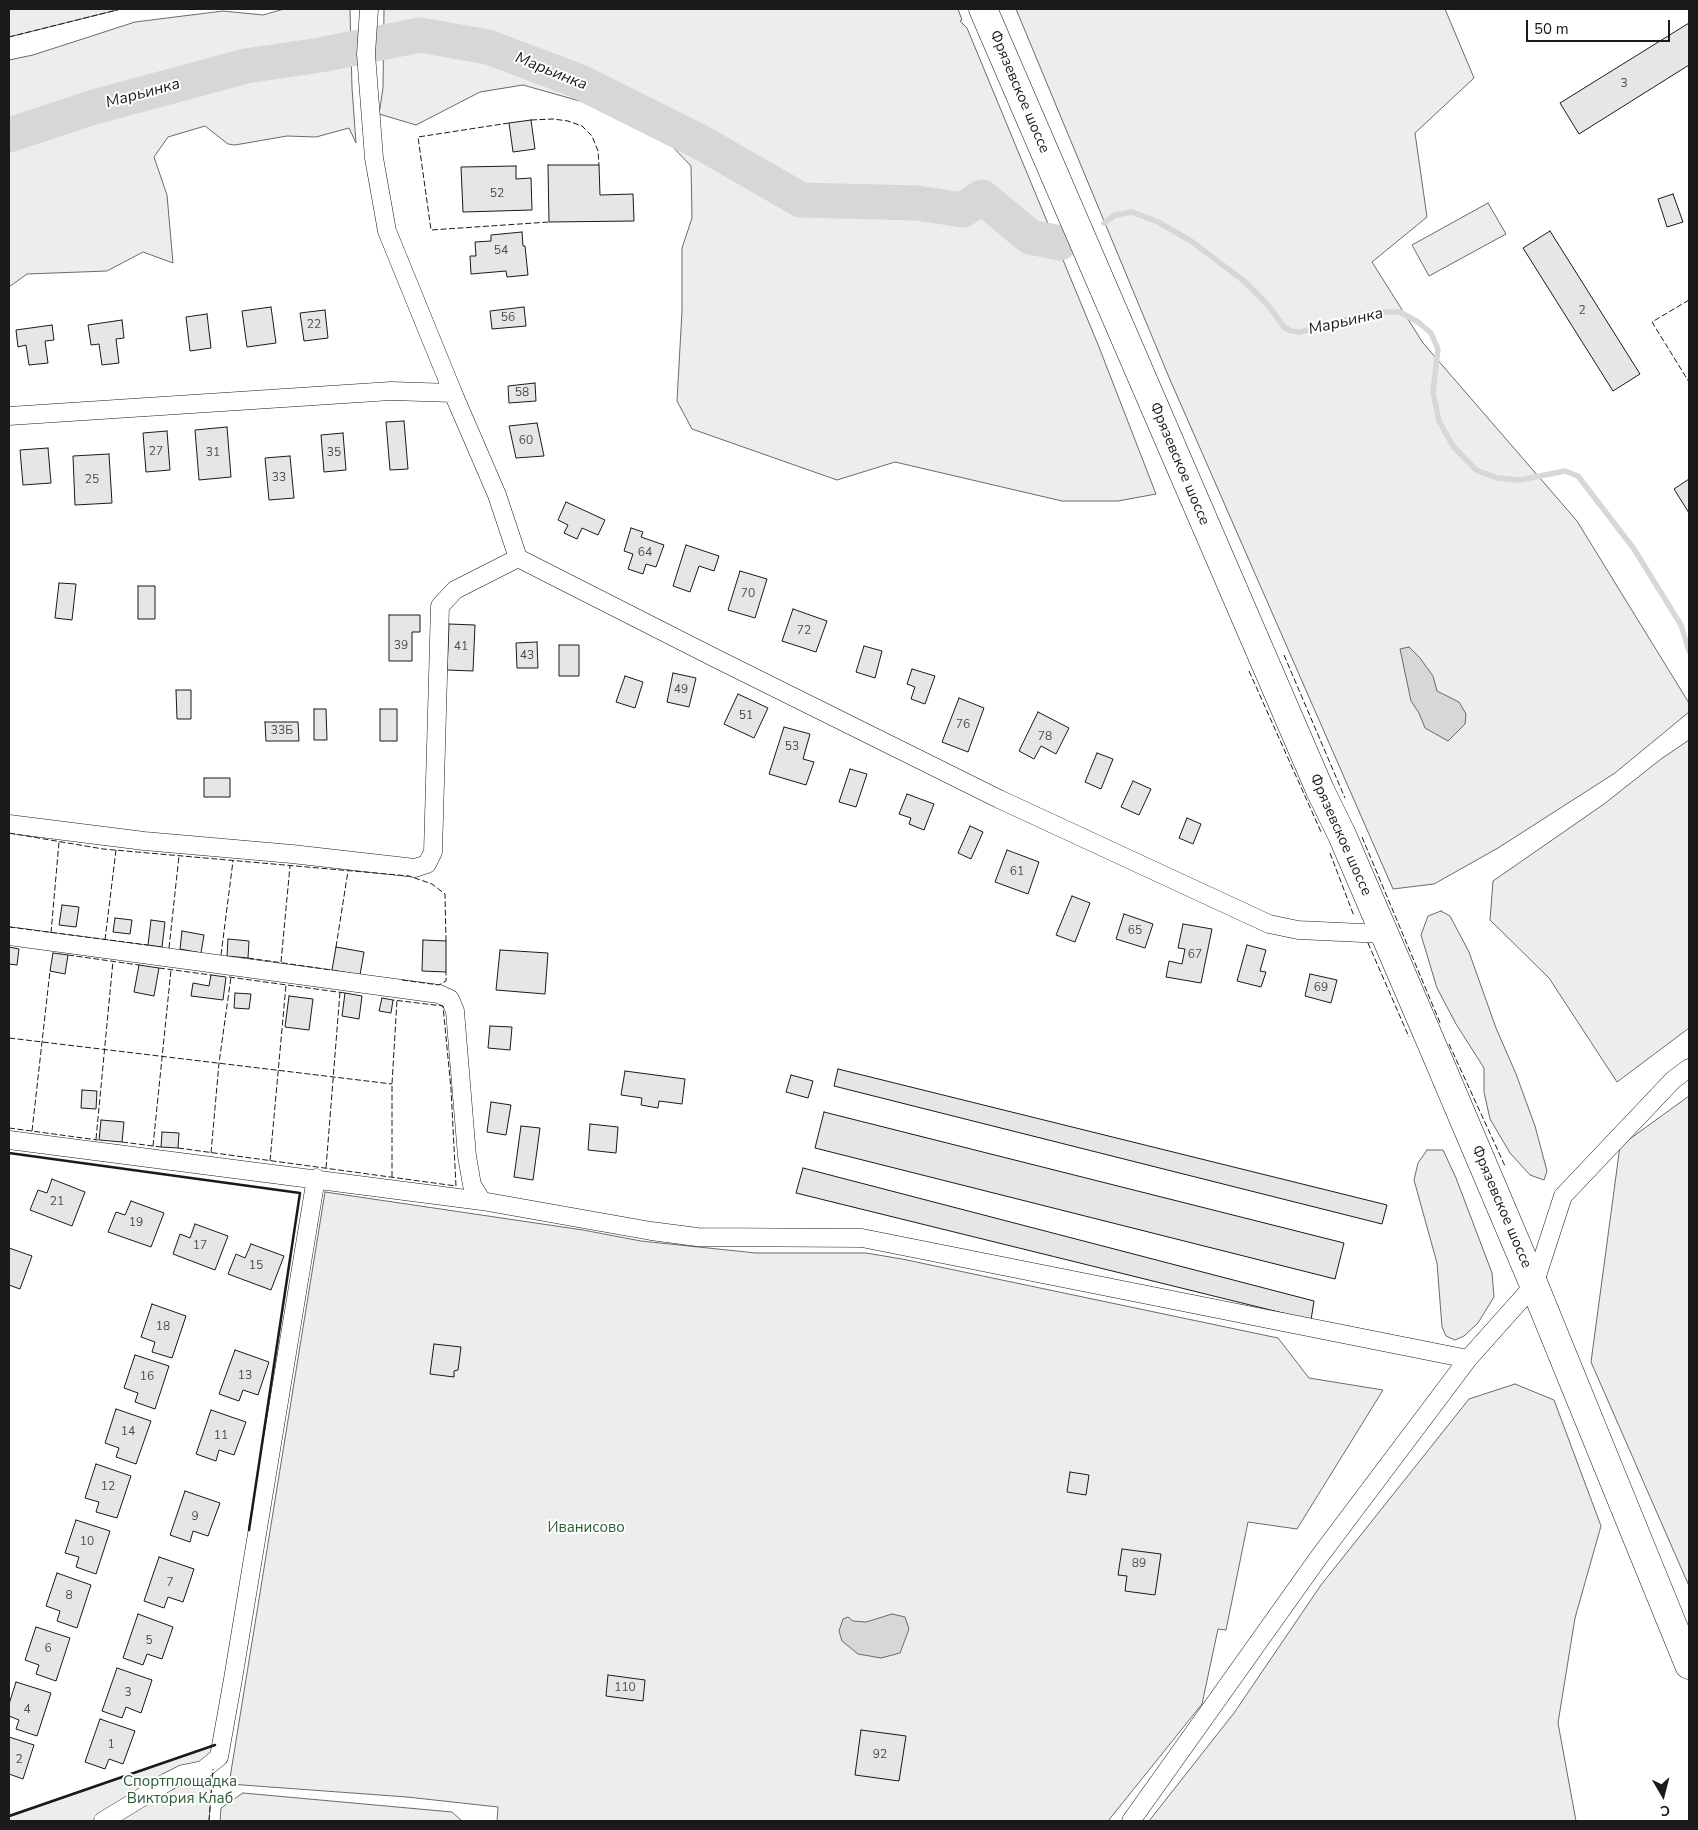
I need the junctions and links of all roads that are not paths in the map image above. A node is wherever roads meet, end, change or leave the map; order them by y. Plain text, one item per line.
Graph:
1 (369, 9) edge
2 (983, 9) edge
3 (453, 393) junction
4 (9, 416) edge
5 (518, 558) junction
6 (9, 824) edge
7 (1384, 934) junction
8 (9, 936) edge
9 (1689, 1068) edge
10 (9, 1140) edge
11 (316, 1178) junction
12 (482, 1201) junction
13 (1534, 1285) junction
14 (1468, 1359) junction
15 (1689, 1665) edge
16 (103, 1821) edge
17 (1130, 1821) edge

1 - 3 street
2 - 7 highway, Фрязевское шоссе
3 - 4 street
3 - 5 street
5 - 6 street
5 - 7 street
7 - 13 highway, Фрязевское шоссе
8 - 12 street
9 - 13 street
10 - 11 street
11 - 12 street
11 - 16 street
12 - 14 street
13 - 14 street
13 - 15 highway, Фрязевское шоссе
14 - 17 street

